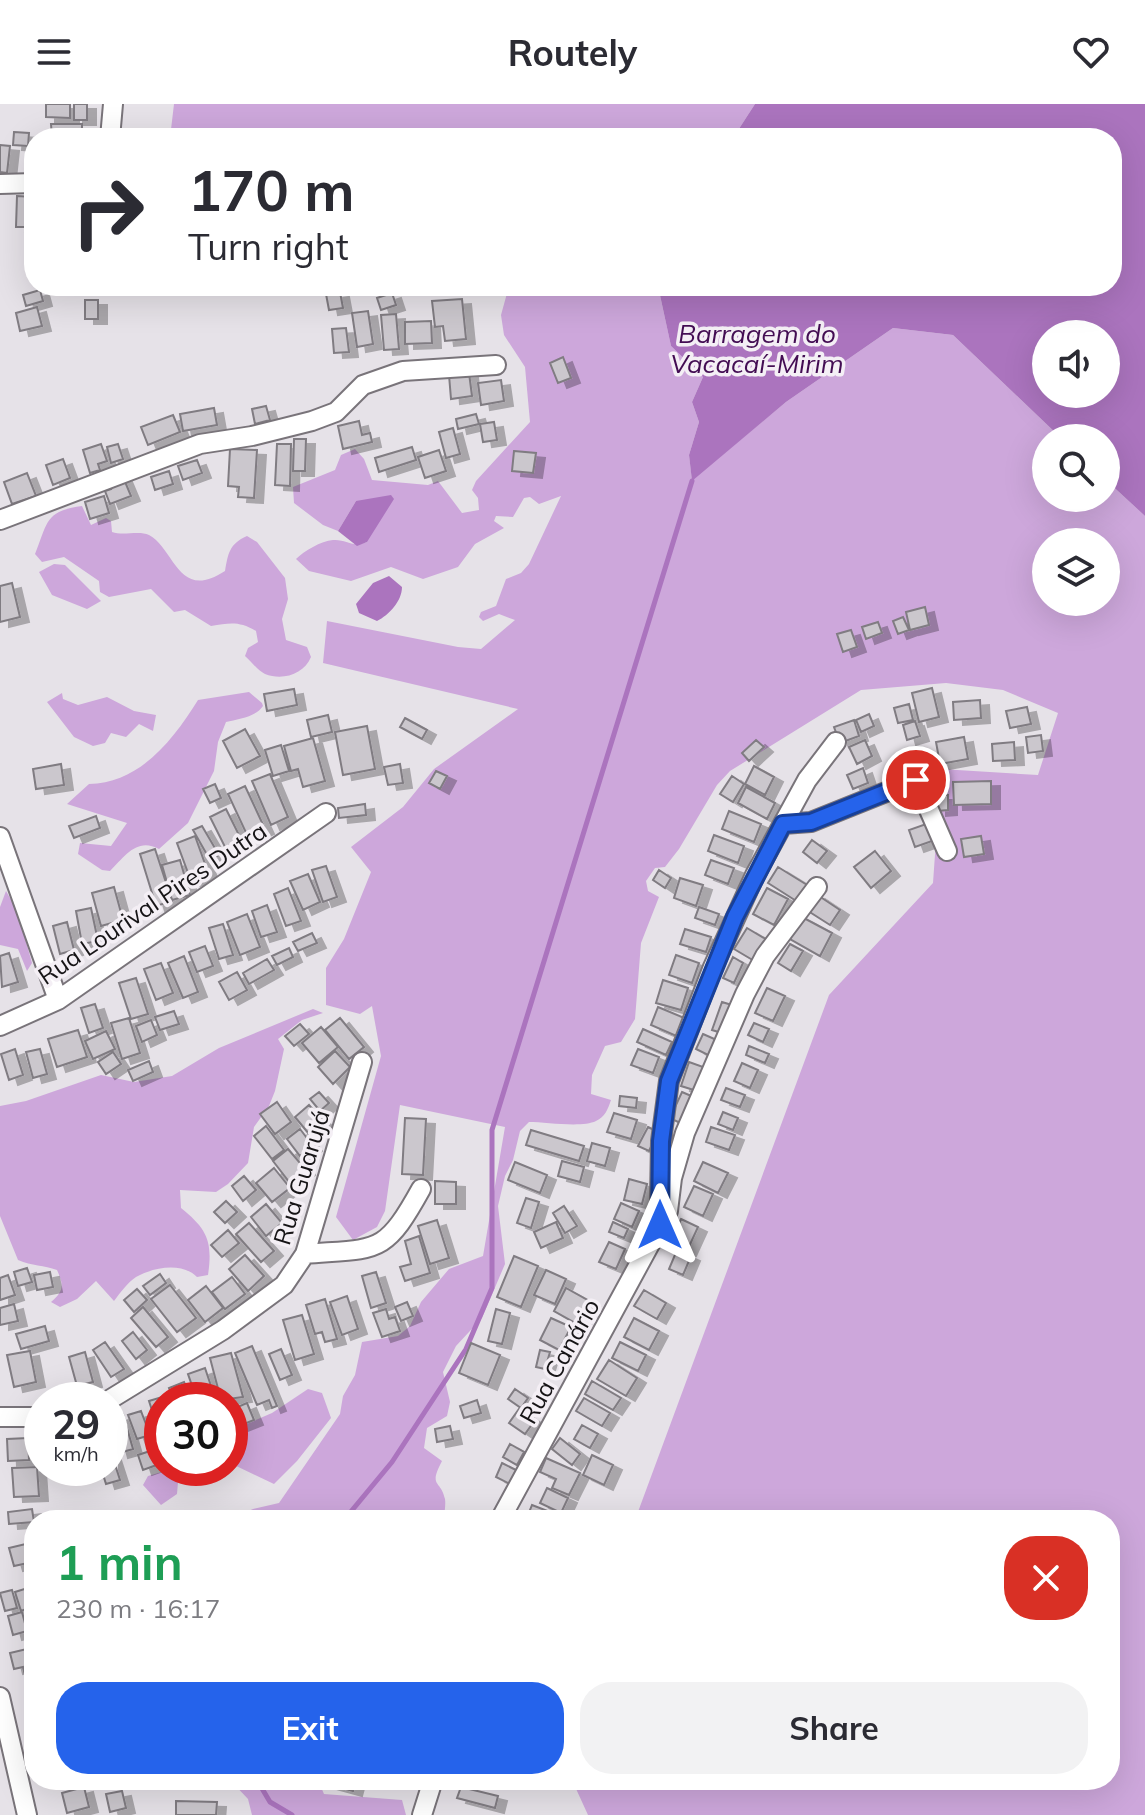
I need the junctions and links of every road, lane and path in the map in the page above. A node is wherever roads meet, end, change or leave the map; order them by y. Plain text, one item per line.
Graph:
1 (113, 104) edge
2 (111, 128) edge
3 (24, 183) edge
4 (0, 184) edge
5 (496, 365) dead end
6 (0, 520) edge
7 (836, 742) dead end
8 (326, 813) dead end
9 (783, 824) junction
10 (0, 837) edge
11 (947, 851) dead end
12 (817, 887) dead end
13 (58, 1000) junction
14 (0, 1026) edge
15 (362, 1062) dead end
16 (421, 1189) dead end
17 (660, 1225) junction
18 (305, 1254) junction
19 (128, 1388) edge
20 (0, 1417) edge
21 (24, 1417) edge
22 (505, 1510) edge
23 (0, 1697) edge
24 (430, 1790) edge
25 (27, 1815) edge
26 (422, 1815) edge

1 - 2 street
3 - 4 street
5 - 6 street
7 - 9 street, Rua Canário
8 - 13 street, Rua Lourival Pires Dutra
9 - 11 street
9 - 17 street, Rua Canário
10 - 13 street
12 - 17 street, Rua Canário
13 - 14 street, Rua Lourival Pires Dutra
15 - 18 street, Rua Guarujá
16 - 18 street
17 - 22 street, Rua Canário
18 - 19 street, Rua Guarujá
20 - 21 street
23 - 25 street
24 - 26 street

